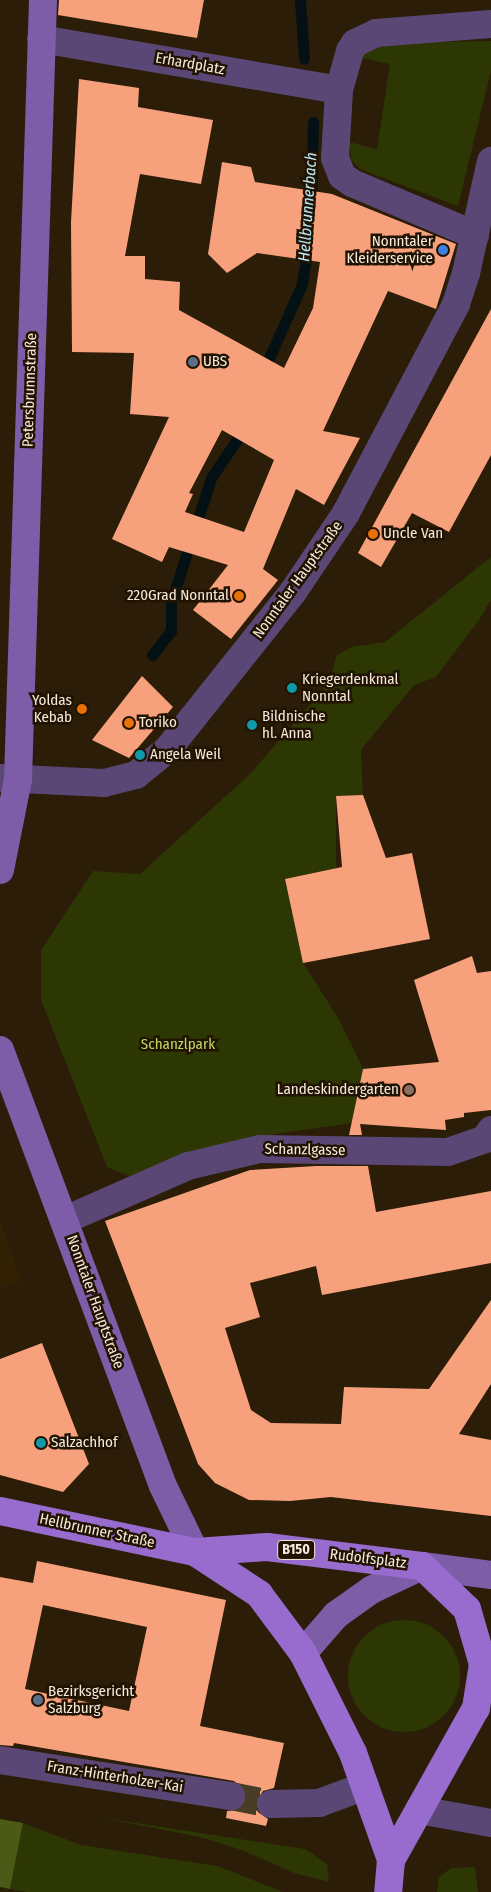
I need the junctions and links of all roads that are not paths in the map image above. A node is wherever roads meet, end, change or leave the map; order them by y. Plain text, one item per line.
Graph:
1 (43, 0) edge
2 (491, 24) edge
3 (41, 39) junction
4 (339, 90) junction
5 (491, 161) edge
6 (475, 235) junction
7 (9, 779) edge
8 (0, 870) edge
9 (0, 1050) edge
10 (491, 1130) edge
11 (65, 1220) junction
12 (0, 1512) edge
13 (195, 1552) junction
14 (422, 1566) junction
15 (491, 1575) edge
16 (303, 1654) junction
17 (483, 1702) edge
18 (0, 1760) edge
19 (365, 1786) junction
20 (231, 1796) tunnel mouth
21 (271, 1804) tunnel mouth
22 (419, 1810) junction
23 (491, 1823) edge
24 (391, 1860) junction
25 (388, 1890) edge

1 - 3 main road, Petersbrunnstraße
2 - 4 street
3 - 4 street, Erhardplatz
3 - 7 main road, Petersbrunnstraße
4 - 6 street
5 - 6 street, Nonntaler Hauptstraße
6 - 7 street, Nonntaler Hauptstraße
7 - 8 main road
9 - 11 main road, Nonntaler Hauptstraße
10 - 11 street, Schanzlgasse
11 - 13 main road, Nonntaler Hauptstraße
12 - 13 main road, Hellbrunner Straße / B150
13 - 14 main road, Rudolfsplatz / B150
13 - 16 main road, Rudolfsplatz / B150
14 - 15 main road, Rudolfsplatz
14 - 16 main road, Rudolfsplatz
14 - 17 main road, Rudolfsplatz / B150
16 - 19 main road, Rudolfsplatz / B150
17 - 22 main road, Rudolfsplatz / B150
18 - 20 street, Franz-Hinterholzer-Kai
19 - 21 street
19 - 24 main road, Rudolfsplatz / B150
22 - 23 street
22 - 24 main road, Rudolfsplatz / B150
24 - 25 main road, Rudolfsplatz / B150

